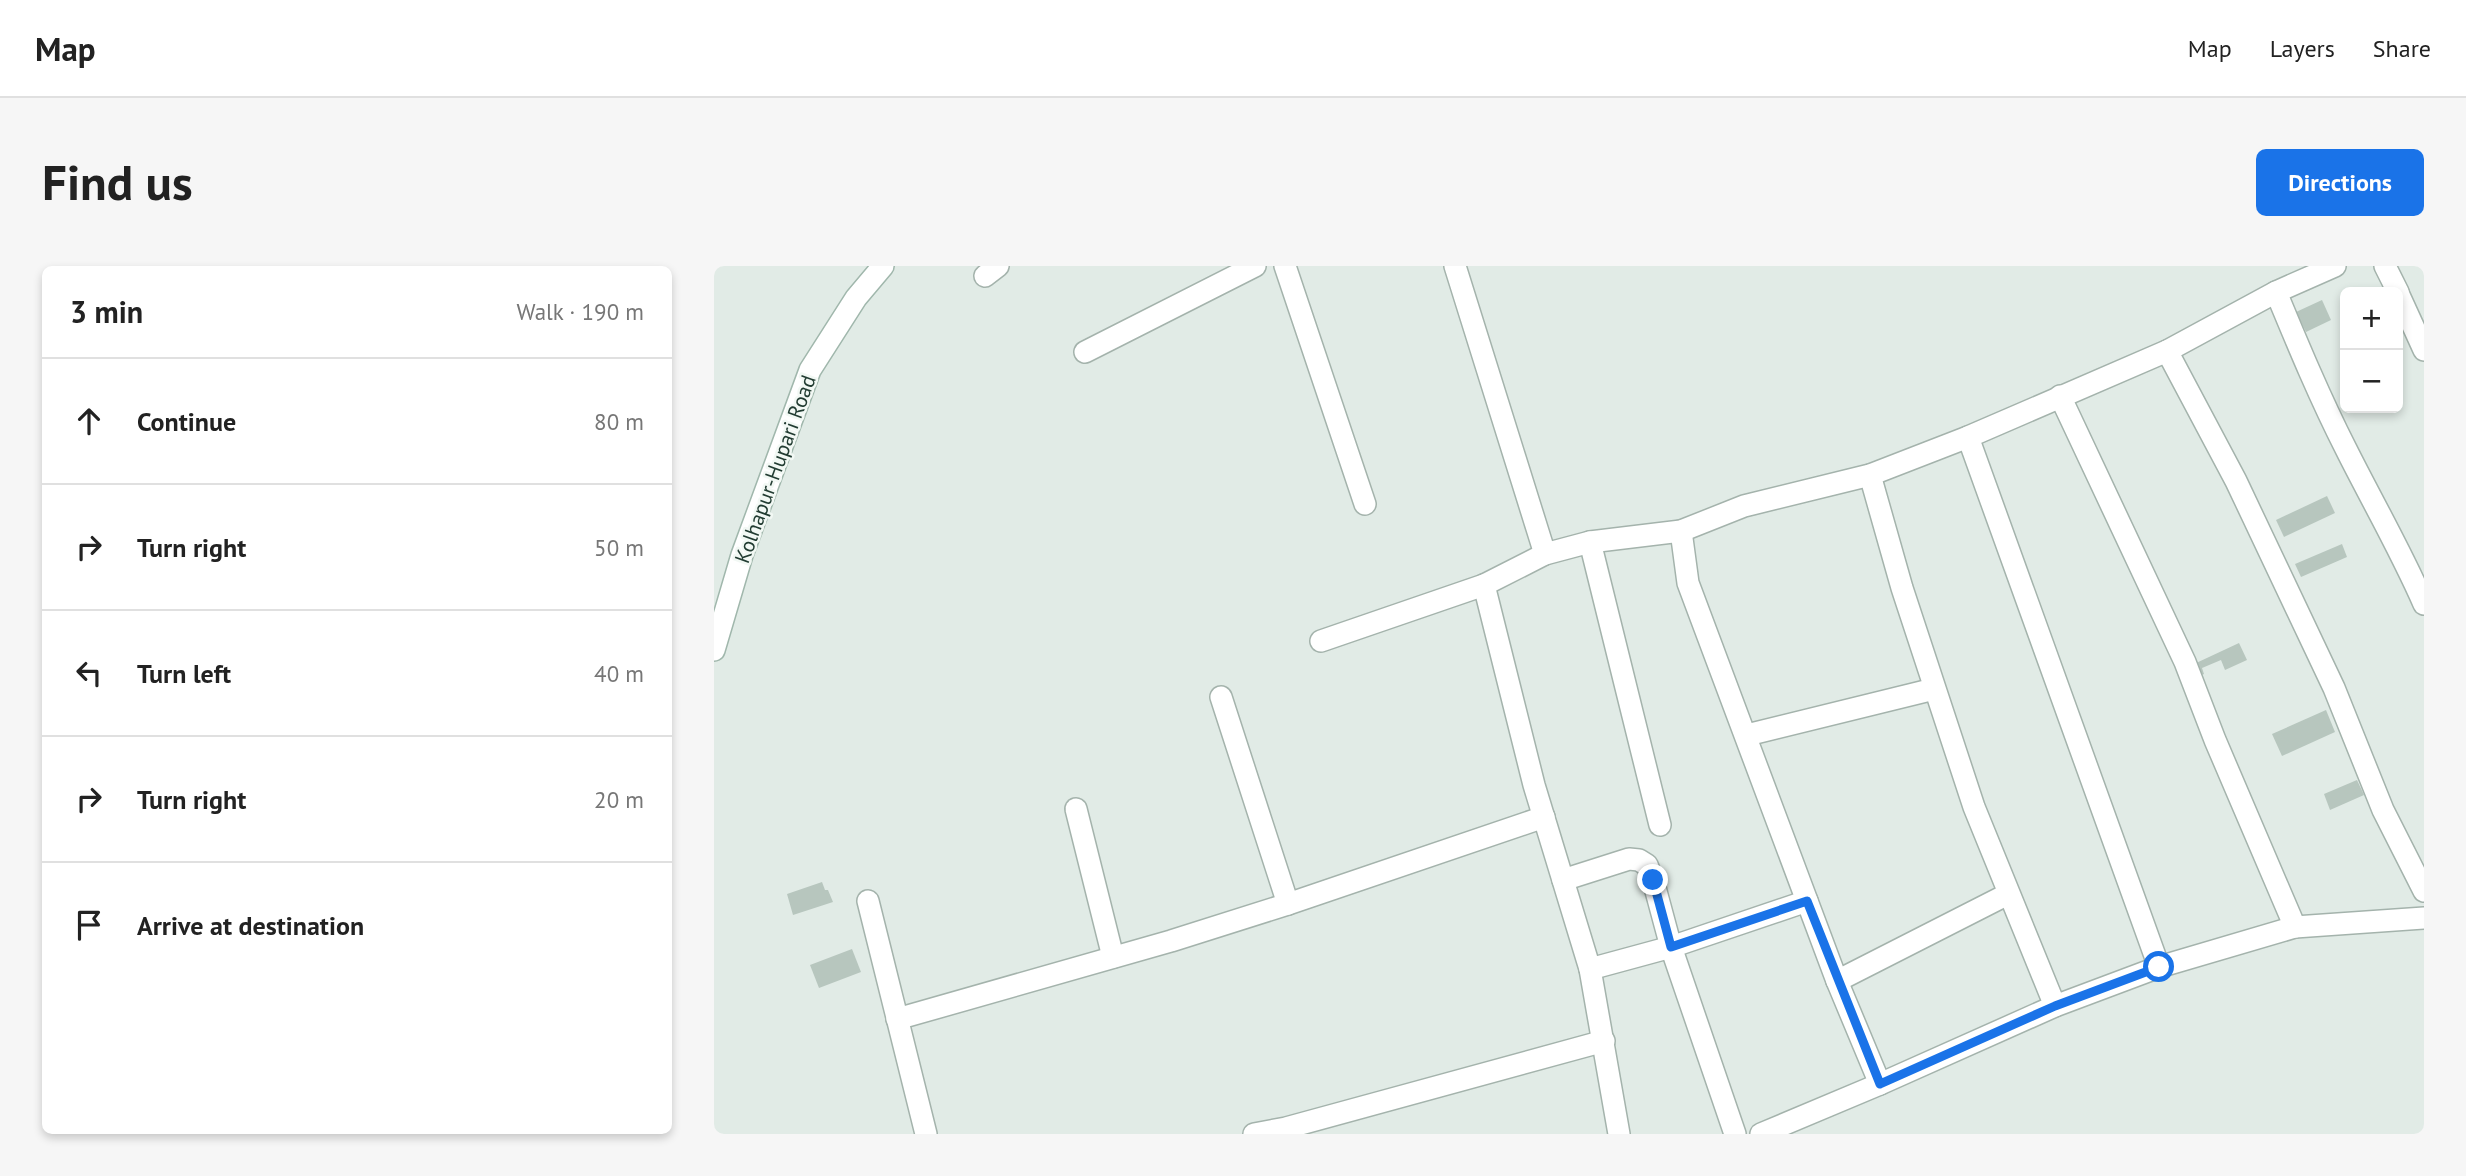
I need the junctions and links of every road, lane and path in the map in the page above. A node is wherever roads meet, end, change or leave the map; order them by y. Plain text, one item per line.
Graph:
1 (883, 266) edge
2 (1255, 266) edge
3 (1285, 266) edge
4 (1455, 266) edge
5 (2335, 266) edge
6 (2385, 266) edge
7 (2395, 287) edge
8 (2276, 292) junction
9 (2403, 304) edge
10 (2424, 350) edge
11 (2167, 351) junction
12 (1085, 352) dead end
13 (2060, 396) junction
14 (1968, 437) junction
15 (1870, 475) junction
16 (1365, 504) dead end
17 (1681, 531) junction
18 (1590, 542) junction
19 (1545, 554) junction
20 (1484, 585) junction
21 (2424, 604) edge
22 (1321, 641) dead end
23 (714, 650) edge
24 (1934, 689) junction
25 (1221, 697) dead end
26 (1746, 735) junction
27 (1076, 809) dead end
28 (1544, 817) junction
29 (1660, 825) dead end
30 (1563, 880) junction
31 (2424, 891) edge
32 (2008, 894) junction
33 (868, 901) dead end
34 (1807, 901) junction
35 (1287, 904) junction
36 (2424, 918) edge
37 (2295, 927) junction
38 (1671, 947) junction
39 (1113, 957) junction
40 (2159, 967) junction
41 (1590, 969) junction
42 (1837, 981) junction
43 (2055, 1006) junction
44 (897, 1019) junction
45 (1604, 1041) junction
46 (1880, 1084) junction
47 (1287, 1131) edge
48 (926, 1134) edge
49 (1254, 1134) edge
50 (1619, 1134) edge
51 (1735, 1134) edge
52 (1761, 1134) edge

1 - 23 street, Kolhapur-Hupari Road
2 - 12 street
3 - 16 street
4 - 19 street
5 - 8 street
6 - 7 street
8 - 11 street
8 - 21 street
9 - 10 street
11 - 13 street
11 - 31 street
13 - 14 street
13 - 37 street
14 - 15 street
14 - 40 street
15 - 17 street
15 - 24 street
17 - 18 street
17 - 26 street
18 - 19 street
18 - 29 street
19 - 20 street
20 - 22 street
20 - 28 street
24 - 26 street
24 - 32 street
25 - 35 street
26 - 34 street
27 - 39 street
28 - 30 street
28 - 35 street
30 - 38 street
30 - 41 street
32 - 42 street
32 - 43 street
33 - 44 street
34 - 38 street
34 - 42 street
35 - 39 street
36 - 37 street
37 - 40 street
38 - 41 street
38 - 51 street
39 - 44 street
40 - 43 street
41 - 45 street
42 - 46 street
43 - 46 street
44 - 48 street
45 - 47 street
45 - 50 street
46 - 52 street
47 - 49 street

